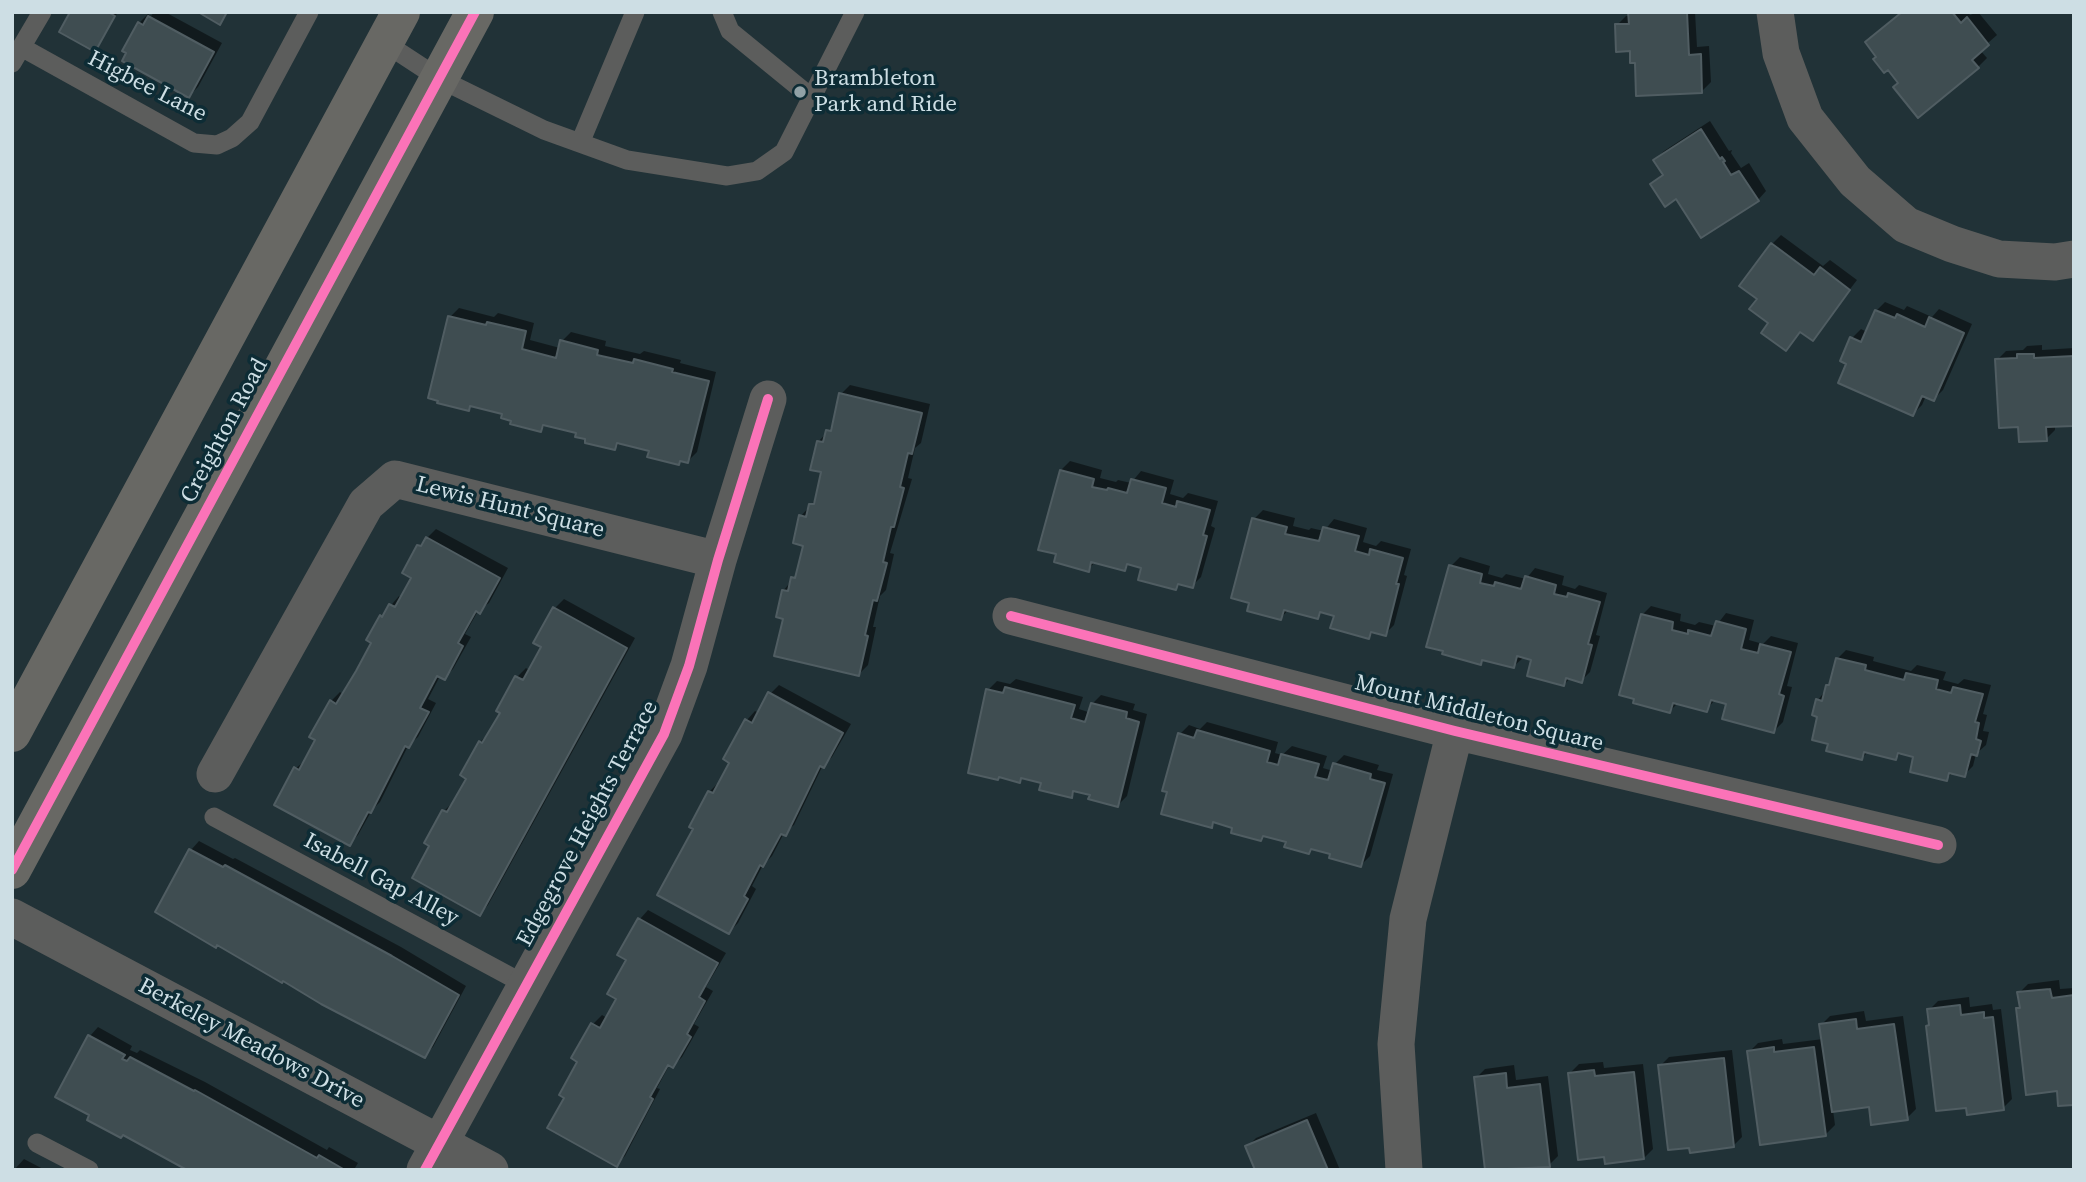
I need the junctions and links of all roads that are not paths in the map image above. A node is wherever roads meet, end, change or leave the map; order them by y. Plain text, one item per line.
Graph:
1 (42, 12) edge
2 (309, 12) edge
3 (475, 12) edge
4 (635, 12) edge
5 (722, 12) edge
6 (855, 12) edge
7 (1775, 12) edge
8 (393, 27) edge
9 (17, 56) edge
10 (440, 79) junction
11 (812, 98) junction
12 (580, 143) junction
13 (2074, 259) edge
14 (768, 398) dead end
15 (718, 560) junction
16 (1011, 616) dead end
17 (1455, 731) junction
18 (12, 733) edge
19 (215, 774) dead end
20 (214, 817) dead end
21 (1938, 845) dead end
22 (12, 870) edge
23 (12, 917) edge
24 (526, 985) junction
25 (37, 1143) dead end
26 (433, 1156) edge
27 (89, 1170) edge
28 (490, 1170) edge
29 (1404, 1170) edge

1 - 9 lane
2 - 9 lane, Higbee Lane
3 - 10 street, Creighton Road
4 - 12 lane
5 - 11 lane
6 - 11 lane
7 - 13 street
8 - 10 lane
8 - 18 street, Creighton Road
10 - 12 lane
10 - 22 street, Creighton Road
11 - 12 lane
14 - 15 street, Edgegrove Heights Terrace
15 - 19 street, Lewis Hunt Square
15 - 24 street, Edgegrove Heights Terrace
16 - 17 street, Mount Middleton Square
17 - 21 street, Mount Middleton Square
17 - 29 street
20 - 24 lane, Isabell Gap Alley
23 - 26 street, Berkeley Meadows Drive
24 - 26 street, Edgegrove Heights Terrace
25 - 27 lane
26 - 28 street, Berkeley Meadows Drive

